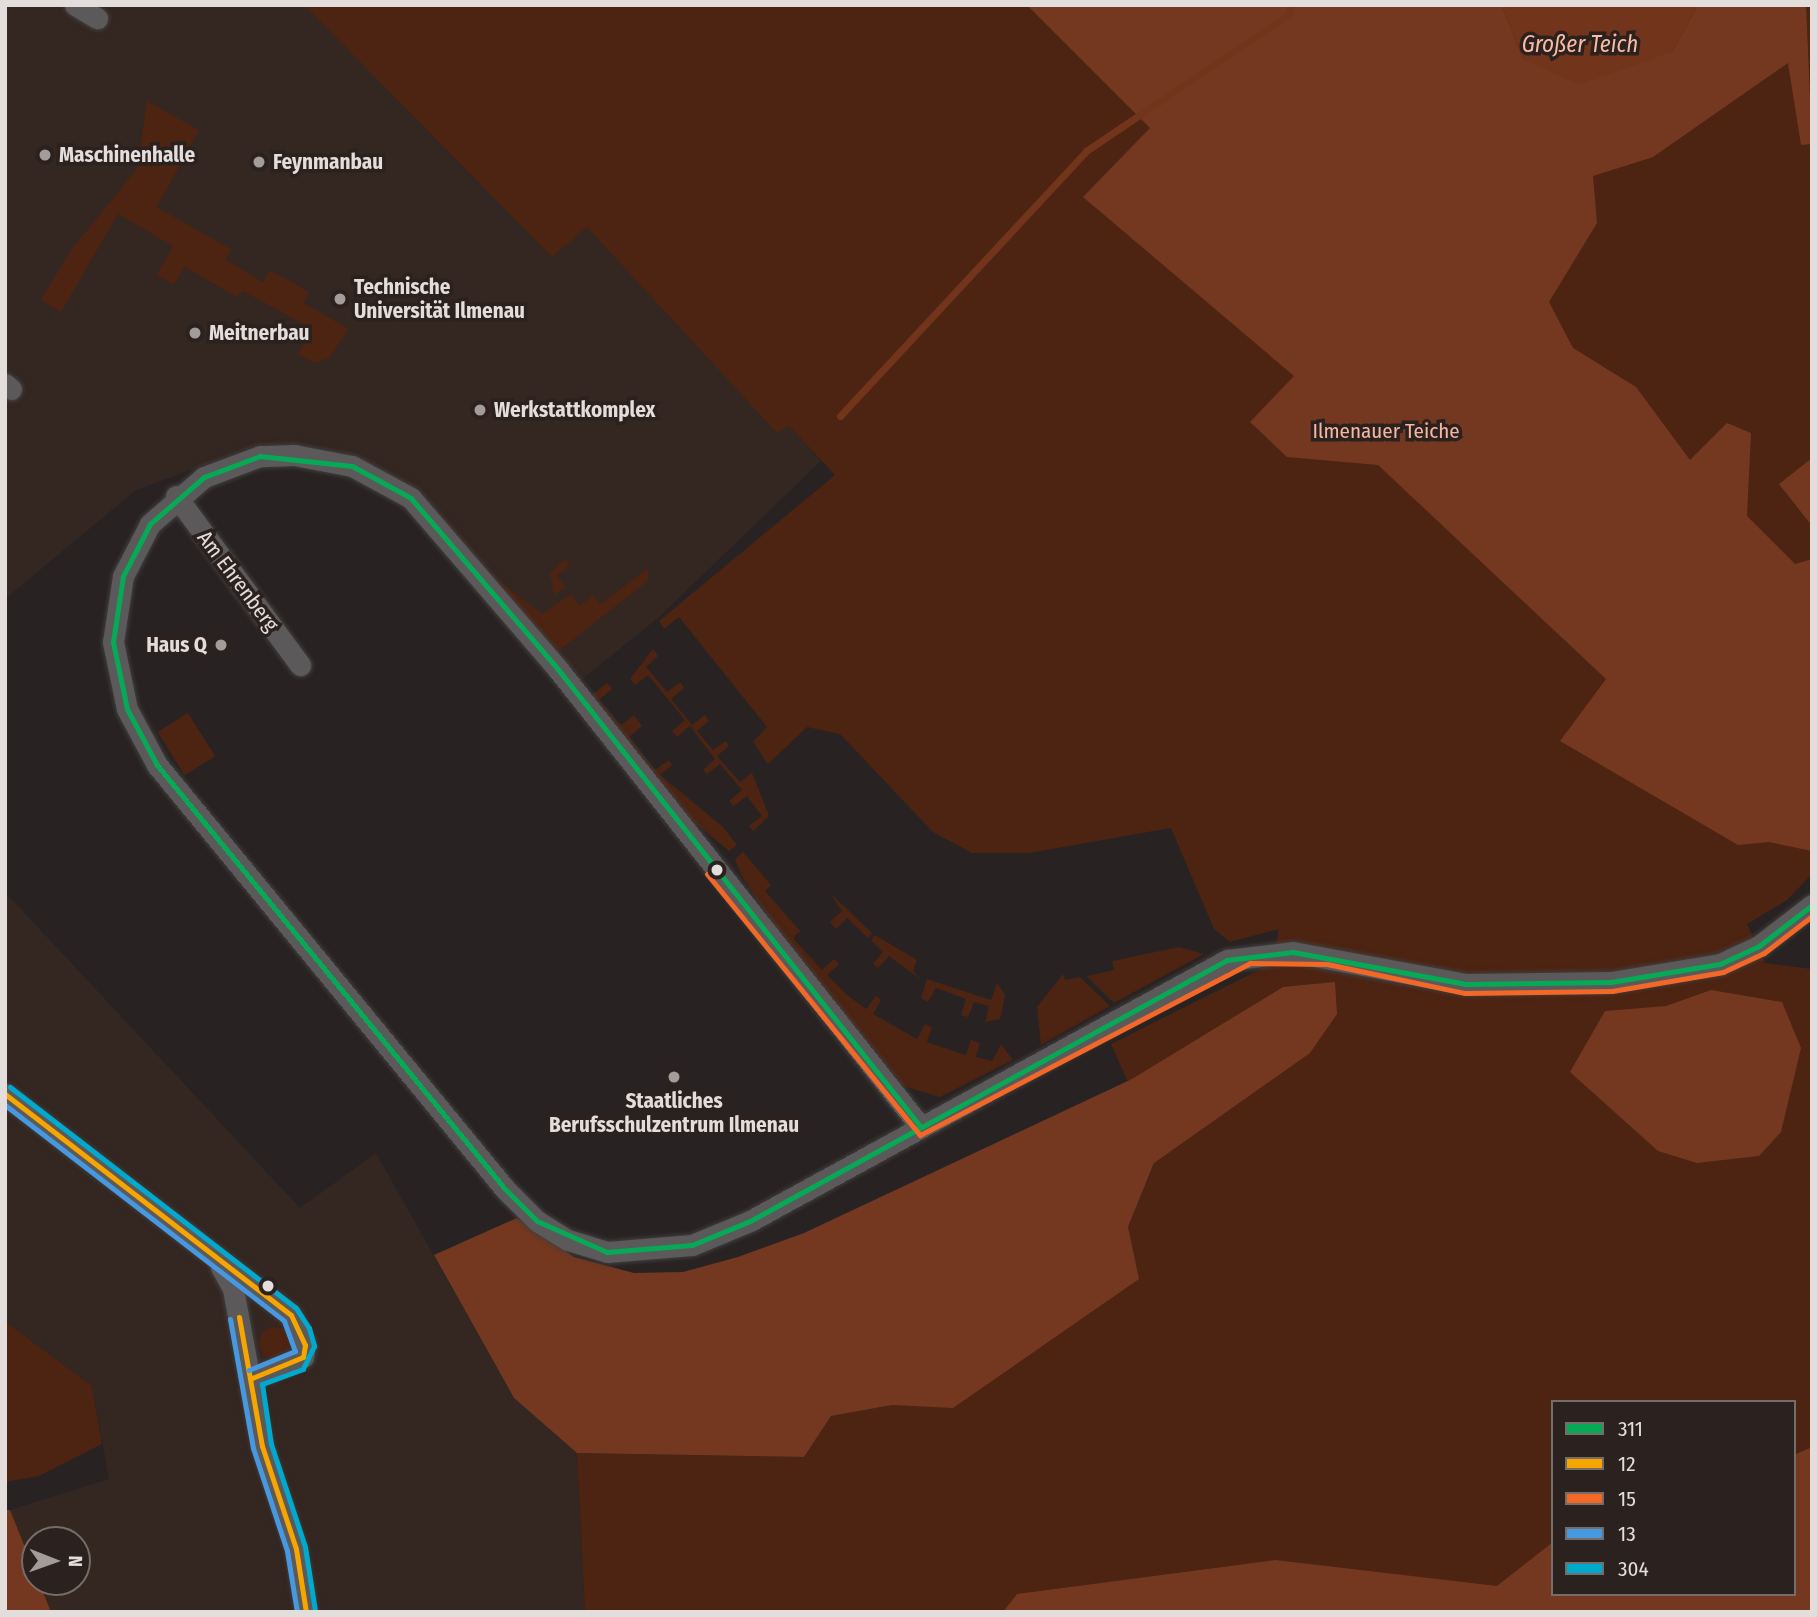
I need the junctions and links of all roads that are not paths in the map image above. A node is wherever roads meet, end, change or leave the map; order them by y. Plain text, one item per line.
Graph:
1 (75, 5) edge
2 (97, 18) dead end
3 (176, 496) junction
4 (300, 665) dead end
5 (1812, 905) edge
6 (5, 1094) edge
7 (920, 1126) junction
8 (218, 1262) junction
9 (252, 1378) junction
10 (306, 1612) edge

1 - 2 street
3 - 4 street, Am Ehrenberg
3 - 7 street
3 - 7 street
5 - 7 street
6 - 8 street
8 - 9 street
8 - 9 street
9 - 10 street

